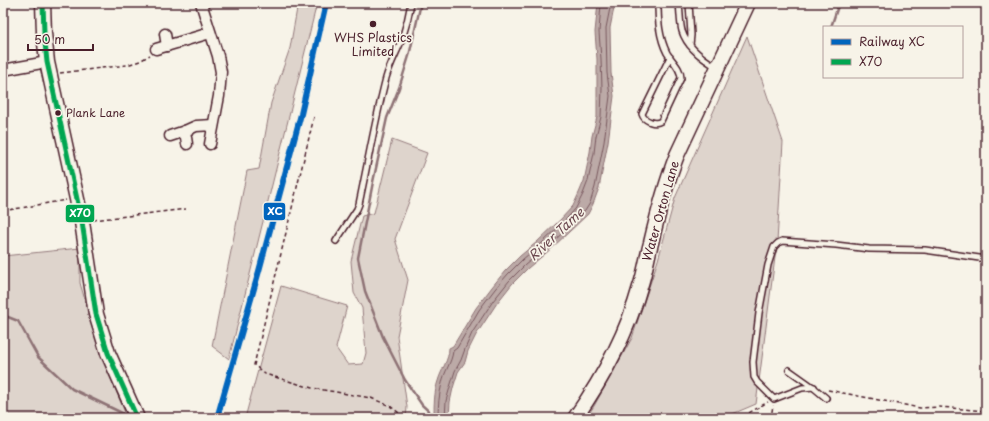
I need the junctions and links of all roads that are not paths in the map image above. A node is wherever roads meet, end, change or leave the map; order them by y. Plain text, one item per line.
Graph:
1 (43, 3) edge
2 (201, 3) edge
3 (411, 3) edge
4 (658, 3) edge
5 (679, 3) edge
6 (689, 3) edge
7 (748, 3) edge
8 (210, 33) junction
9 (164, 34) dead end
10 (690, 45) junction
11 (167, 46) junction
12 (156, 49) road end
13 (670, 57) junction
14 (718, 67) junction
15 (49, 68) junction
16 (3, 70) edge
17 (213, 125) junction
18 (185, 131) junction
19 (170, 136) dead end
20 (188, 144) dead end
21 (210, 144) dead end
22 (336, 242) dead end
23 (986, 259) edge
24 (789, 370) dead end
25 (814, 387) junction
26 (826, 398) dead end
27 (137, 418) edge
28 (575, 418) edge

1 - 15 street
2 - 8 street
3 - 22 lane
4 - 13 lane
5 - 10 lane
6 - 10 lane
7 - 14 street, Water Orton Lane
8 - 11 street
8 - 17 street
9 - 11 street
10 - 14 lane
11 - 12 street
13 - 13 lane
14 - 28 street, Water Orton Lane
15 - 16 street
15 - 27 street
17 - 18 street
17 - 21 street
18 - 19 street
18 - 20 street
23 - 25 lane
24 - 25 lane
25 - 26 lane

